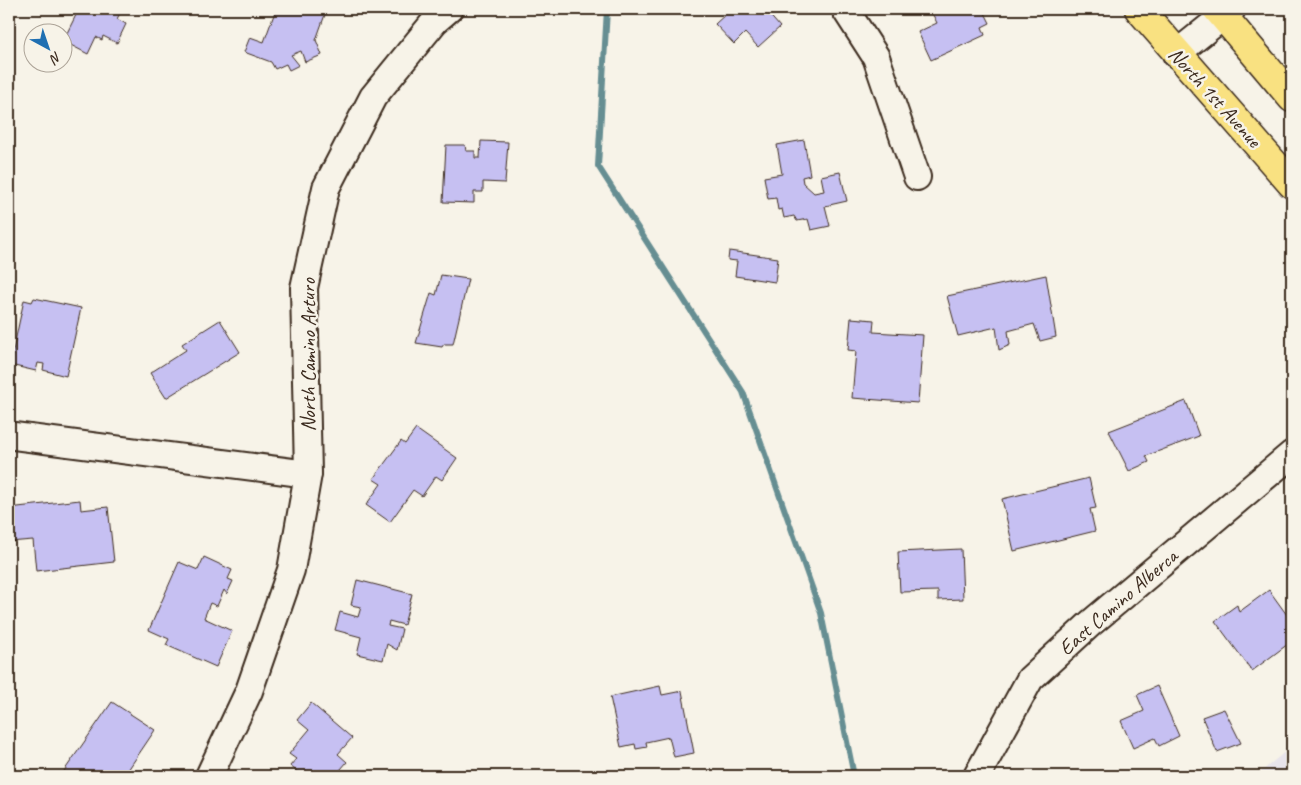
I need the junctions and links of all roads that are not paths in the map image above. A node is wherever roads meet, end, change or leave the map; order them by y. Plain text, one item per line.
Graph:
1 (449, 9) edge
2 (845, 9) edge
3 (1139, 9) edge
4 (1224, 11) edge
5 (1176, 54) junction
6 (1292, 98) edge
7 (917, 177) dead end
8 (1292, 184) edge
9 (14, 436) dead end
10 (1292, 454) edge
11 (308, 474) junction
12 (209, 776) edge
13 (976, 776) edge

1 - 11 street, North Camino Arturo
2 - 7 street
3 - 5 main road, North 1st Avenue
4 - 5 street
4 - 6 main road
5 - 8 main road, North 1st Avenue
9 - 11 street
10 - 13 street, East Camino Alberca
11 - 12 street, North Camino Arturo

